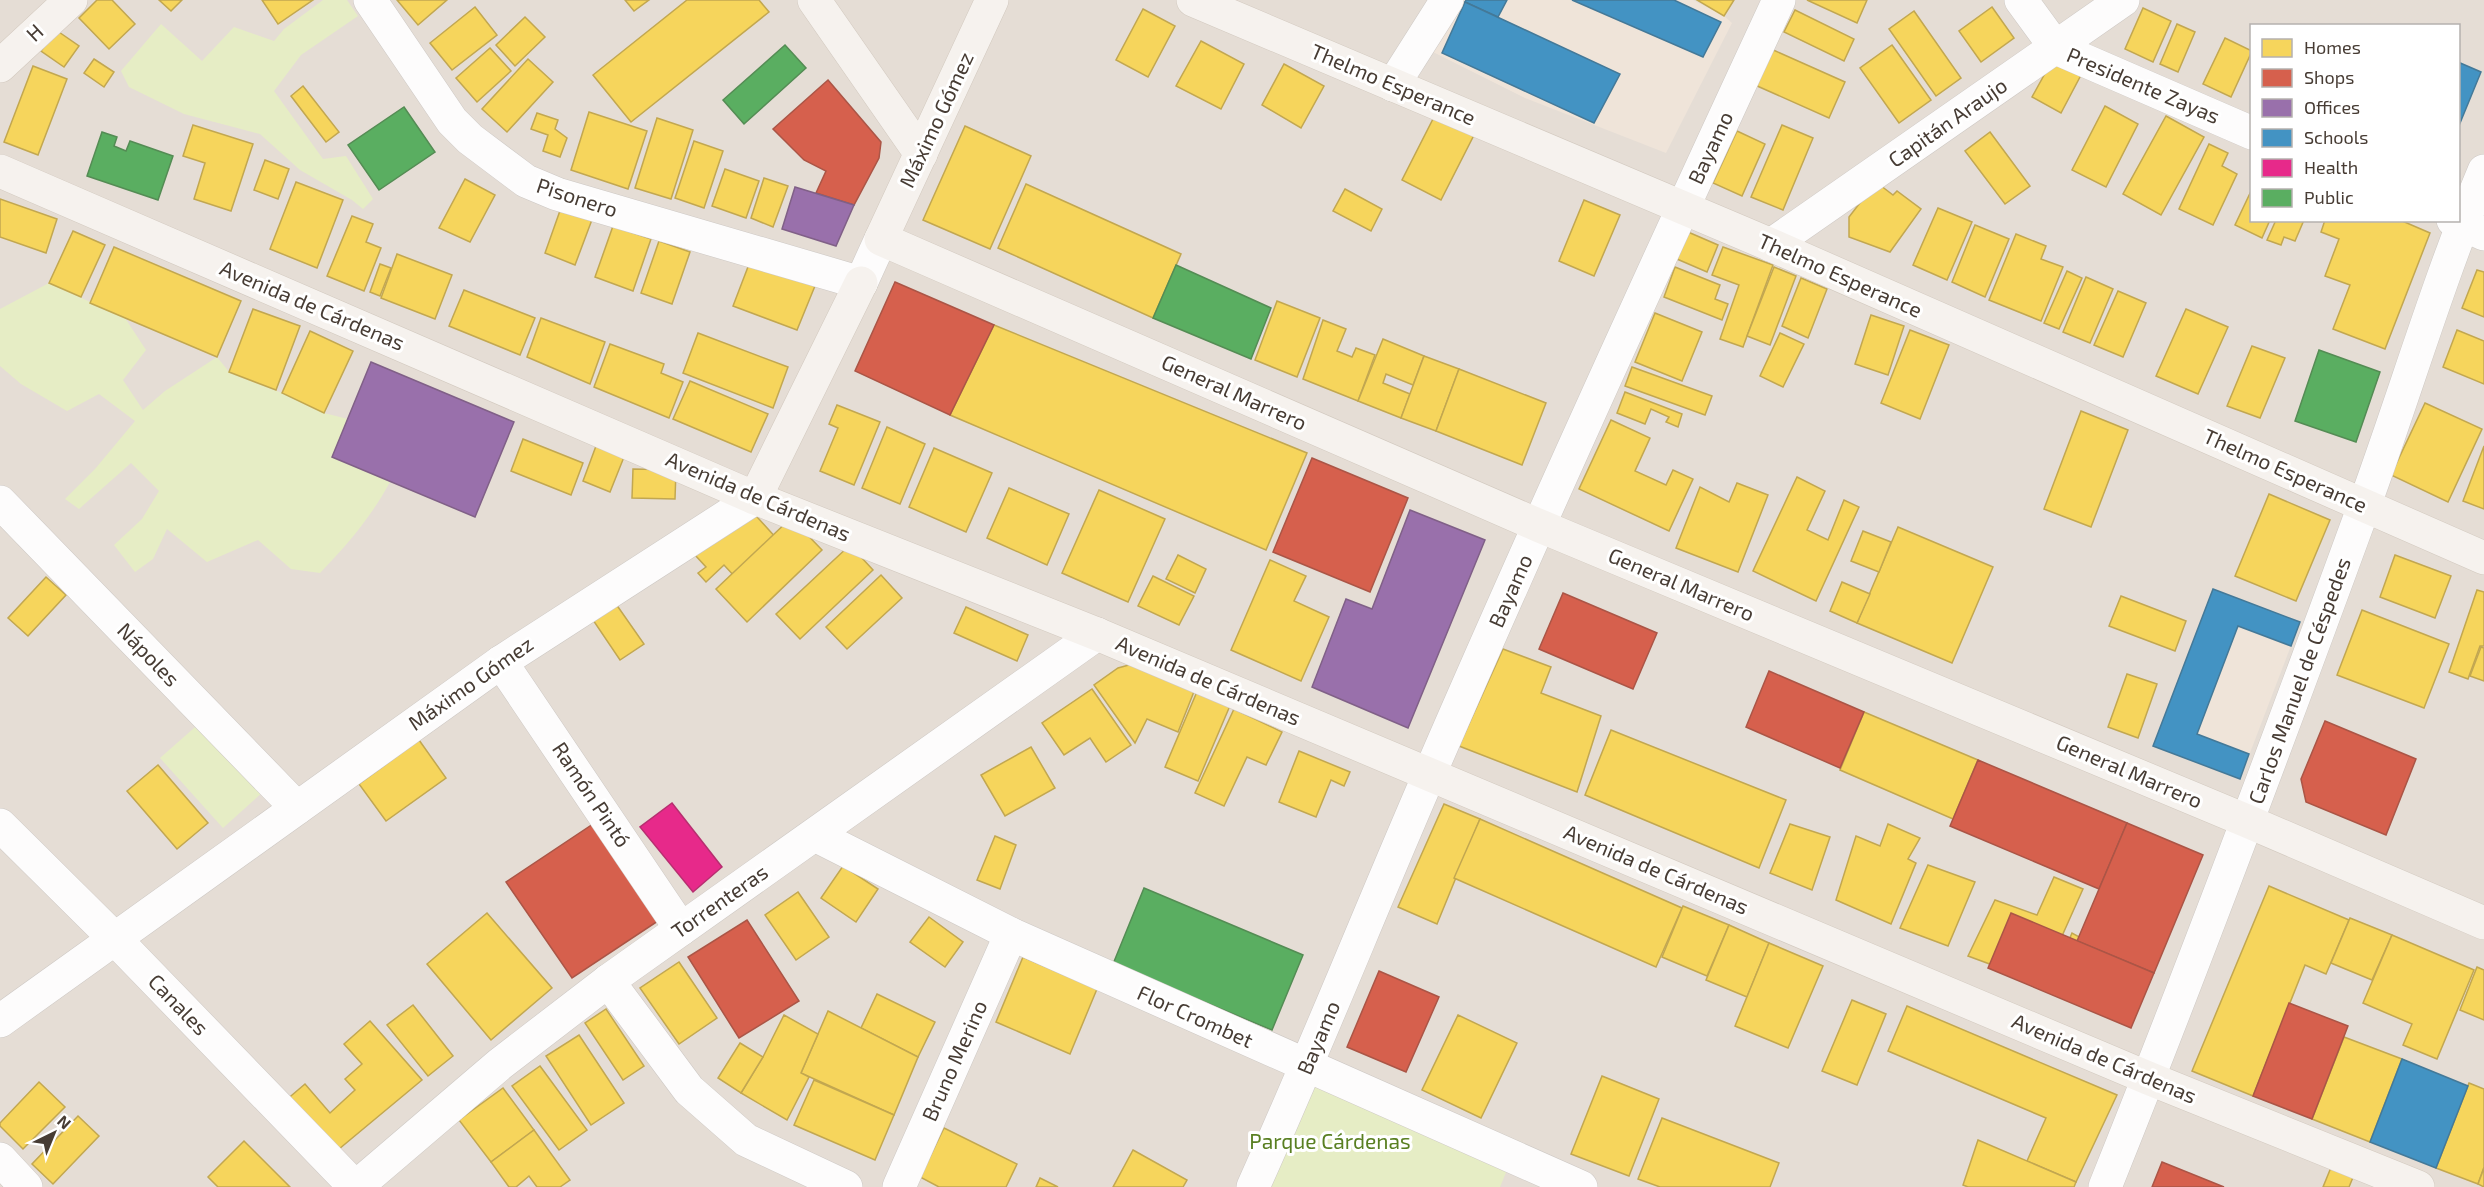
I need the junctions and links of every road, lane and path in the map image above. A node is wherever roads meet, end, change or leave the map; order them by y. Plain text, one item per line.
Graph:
1 (70, 0) edge
2 (370, 0) edge
3 (814, 0) edge
4 (992, 0) edge
5 (1193, 0) edge
6 (1446, 0) edge
7 (1779, 0) edge
8 (2021, 0) edge
9 (2123, 0) edge
10 (2056, 48) junction
11 (0, 66) edge
12 (1393, 85) junction
13 (2250, 132) edge
14 (921, 154) junction
15 (0, 171) edge
16 (2484, 171) edge
17 (1683, 208) junction
18 (2466, 226) edge
19 (881, 239) junction
20 (1771, 245) junction
21 (861, 283) junction
22 (755, 498) junction
23 (0, 502) edge
24 (2364, 506) junction
25 (1540, 526) junction
26 (2484, 558) edge
27 (1097, 634) junction
28 (501, 662) junction
29 (1429, 774) junction
30 (297, 808) junction
31 (2247, 821) junction
32 (0, 825) edge
33 (815, 835) junction
34 (2484, 923) edge
35 (681, 929) junction
36 (1011, 934) junction
37 (115, 939) junction
38 (608, 981) junction
39 (0, 1022) edge
40 (1307, 1067) junction
41 (2148, 1078) junction
42 (0, 1159) edge
43 (1525, 1176) edge
44 (26, 1187) edge
45 (355, 1187) edge
46 (846, 1187) edge
47 (899, 1187) edge
48 (1253, 1187) edge
49 (1581, 1187) edge
50 (2105, 1187) edge
51 (2418, 1187) edge

1 - 11 main road, H
2 - 21 street, Pisonero
3 - 14 main road
4 - 14 main road, Máximo Gómez
5 - 12 main road, Thelmo Esperance
6 - 12 street
7 - 17 street, Bayamo
8 - 10 street, Presidente Zayas
9 - 10 street, Capitán Araujo
10 - 13 street, Presidente Zayas
10 - 20 street, Capitán Araujo
12 - 17 main road, Thelmo Esperance
14 - 19 main road, Máximo Gómez
15 - 22 main road, Avenida de Cárdenas
16 - 18 street, Carlos Manuel de Céspedes
17 - 20 main road, Thelmo Esperance
17 - 25 street, Bayamo
18 - 24 street, Carlos Manuel de Céspedes
19 - 21 street
19 - 25 main road, General Marrero
20 - 24 main road, Thelmo Esperance
21 - 22 main road
22 - 27 main road, Avenida de Cárdenas
22 - 28 street, Máximo Gómez
23 - 30 street, Nápoles
24 - 26 main road, Thelmo Esperance
24 - 31 street, Carlos Manuel de Céspedes
25 - 29 street, Bayamo
25 - 31 main road, General Marrero
27 - 29 main road, Avenida de Cárdenas
27 - 33 street, Torrenteras
28 - 30 street, Máximo Gómez
28 - 35 street, Ramón Pintó
29 - 40 street, Bayamo
29 - 41 main road, Avenida de Cárdenas
30 - 37 street, Máximo Gómez
31 - 34 main road, General Marrero
31 - 41 street, Carlos Manuel de Céspedes
32 - 37 street, Canales
33 - 35 street, Torrenteras
33 - 36 street, Flor Crombet
35 - 38 street, Torrenteras
36 - 40 street, Flor Crombet
36 - 47 street, Bruno Merino
37 - 39 street, Máximo Gómez
37 - 45 street, Canales
38 - 45 street, Torrenteras
38 - 46 street
40 - 43 street, Flor Crombet
40 - 48 street, Bayamo
41 - 50 street, Carlos Manuel de Céspedes
41 - 51 main road, Avenida de Cárdenas
42 - 44 street
43 - 49 street, Flor Crombet

